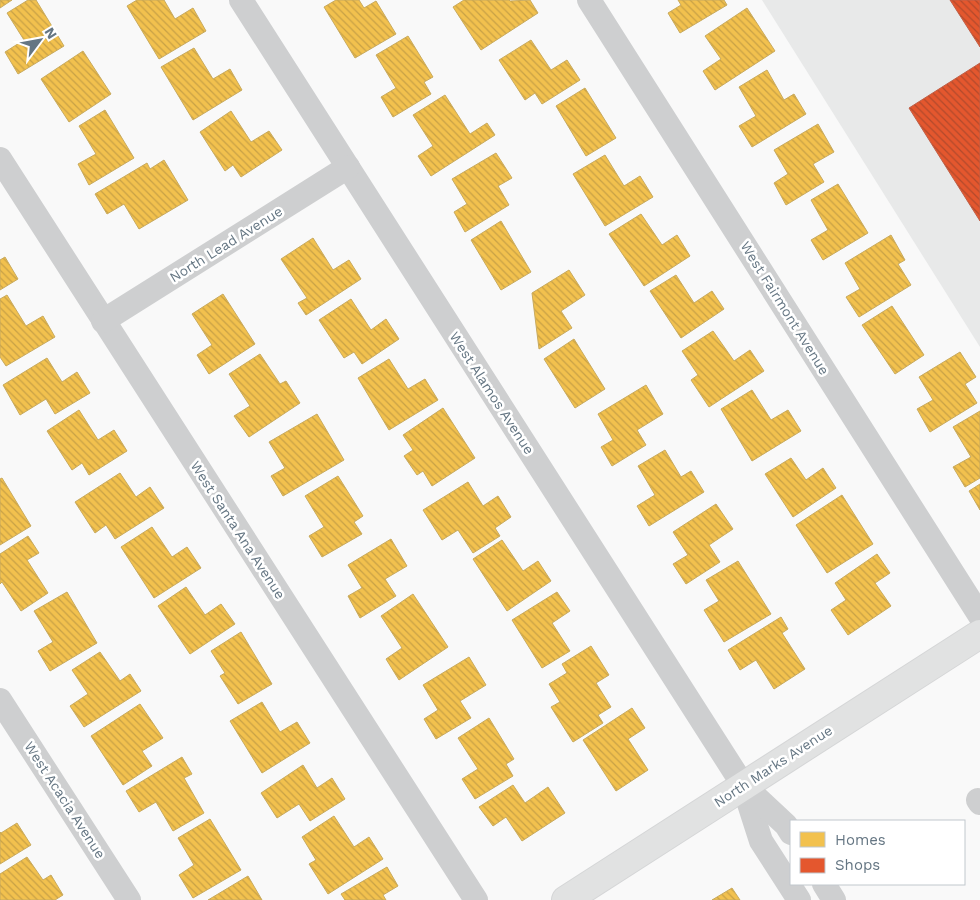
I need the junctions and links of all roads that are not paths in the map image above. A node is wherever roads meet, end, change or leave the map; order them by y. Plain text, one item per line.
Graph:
1 (241, 0) edge
2 (589, 0) edge
3 (0, 158) edge
4 (348, 168) junction
5 (103, 321) junction
6 (980, 616) edge
7 (980, 634) edge
8 (0, 700) edge
9 (743, 785) junction
10 (790, 831) edge
11 (825, 885) edge
12 (129, 900) edge
13 (476, 900) edge
14 (566, 900) edge
15 (799, 900) edge
16 (834, 900) edge

1 - 4 street, West Alamos Avenue
2 - 6 street, West Fairmont Avenue
3 - 5 street, West Santa Ana Avenue
4 - 5 street, North Lead Avenue
4 - 9 street, West Alamos Avenue
5 - 13 street, West Santa Ana Avenue
7 - 9 main road, North Marks Avenue
8 - 12 street, West Acacia Avenue
9 - 10 street, West Alamos Avenue
9 - 14 main road, North Marks Avenue
9 - 15 street, West Alamos Avenue
11 - 16 street

